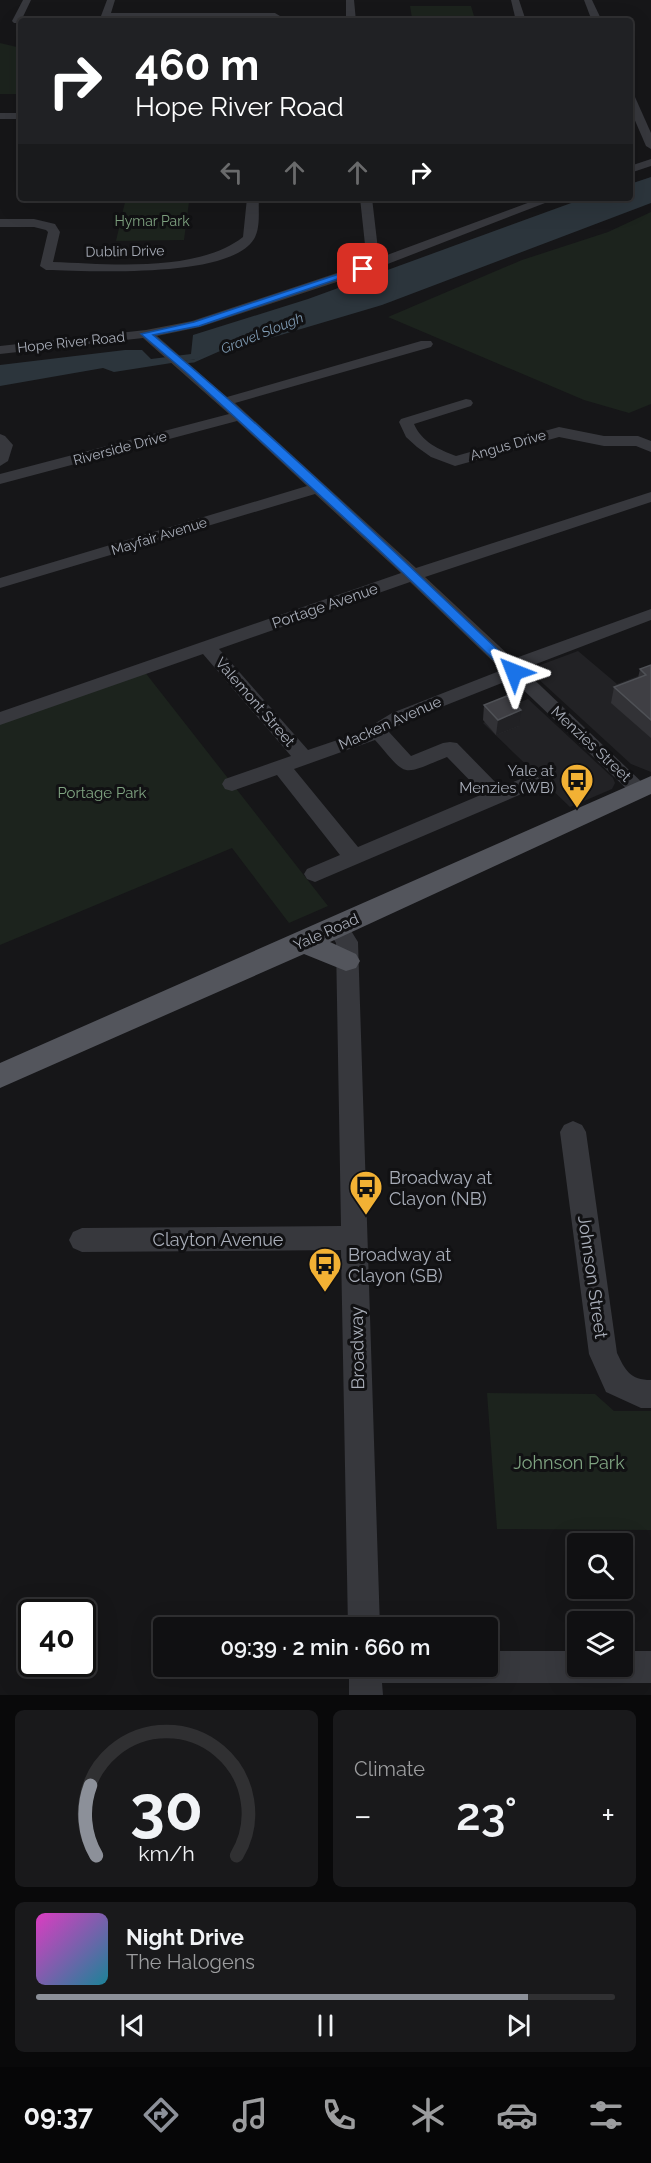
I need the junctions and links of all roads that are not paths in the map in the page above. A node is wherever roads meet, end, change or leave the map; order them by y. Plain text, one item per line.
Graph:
1 (27, 0) edge
2 (111, 0) edge
3 (350, 0) edge
4 (515, 0) edge
5 (588, 0) edge
6 (275, 15) edge
7 (351, 18) edge
8 (520, 18) edge
9 (596, 18) edge
10 (15, 23) edge
11 (633, 104) edge
12 (0, 116) edge
13 (18, 116) edge
14 (633, 138) edge
15 (649, 142) edge
16 (651, 162) edge
17 (633, 169) edge
18 (254, 201) edge
19 (366, 201) edge
20 (544, 201) edge
21 (0, 223) edge
22 (374, 265) junction
23 (149, 337) junction
24 (426, 344) dead end
25 (0, 350) edge
26 (224, 402) junction
27 (466, 403) dead end
28 (239, 416) junction
29 (0, 439) edge
30 (651, 447) edge
31 (0, 461) edge
32 (0, 479) edge
33 (318, 488) junction
34 (651, 497) edge
35 (413, 575) junction
36 (0, 583) edge
37 (651, 614) edge
38 (206, 646) junction
39 (512, 669) junction
40 (0, 719) edge
41 (378, 731) junction
42 (304, 758) junction
43 (282, 768) junction
44 (531, 782) dead end
45 (232, 784) dead end
46 (645, 786) edge
47 (497, 796) junction
48 (354, 857) junction
49 (315, 874) dead end
50 (337, 927) junction
51 (304, 942) junction
52 (346, 962) junction
53 (0, 1076) edge
54 (573, 1132) dead end
55 (355, 1238) junction
56 (82, 1240) dead end
57 (651, 1394) edge
58 (364, 1617) edge
59 (651, 1667) edge
60 (498, 1672) edge

1 - 10 street
2 - 6 street
3 - 7 street
4 - 8 street
5 - 9 street
11 - 15 street
12 - 13 street
14 - 15 street
16 - 17 street
18 - 21 street, Dublin Drive
19 - 22 street
20 - 22 street, Hope River Road
22 - 23 street, Hope River Road
23 - 25 street, Hope River Road
23 - 26 street, Menzies Street
24 - 26 street
26 - 28 street, Menzies Street
27 - 30 street, Angus Drive
28 - 32 street, Riverside Drive
28 - 33 street, Menzies Street
29 - 31 street
33 - 35 street, Menzies Street
33 - 36 street, Mayfair Avenue
34 - 35 street, Portage Avenue
35 - 38 street, Portage Avenue
35 - 39 street, Menzies Street
37 - 39 street, Macken Avenue
38 - 40 street, Portage Avenue
38 - 42 street, Valemont Street
39 - 41 street, Macken Avenue
39 - 46 street, Menzies Street
41 - 42 street, Macken Avenue
41 - 47 street
42 - 43 street, Macken Avenue
43 - 45 street, Macken Avenue
43 - 48 street
44 - 47 street
46 - 50 main road, Yale Road
47 - 48 street
48 - 49 street
50 - 51 main road, Yale Road
50 - 52 street, Broadway
51 - 52 main road
51 - 53 main road, Yale Road
52 - 55 street, Broadway
54 - 57 street, Johnson Street
55 - 56 street, Clayton Avenue
55 - 58 street, Broadway
59 - 60 street

